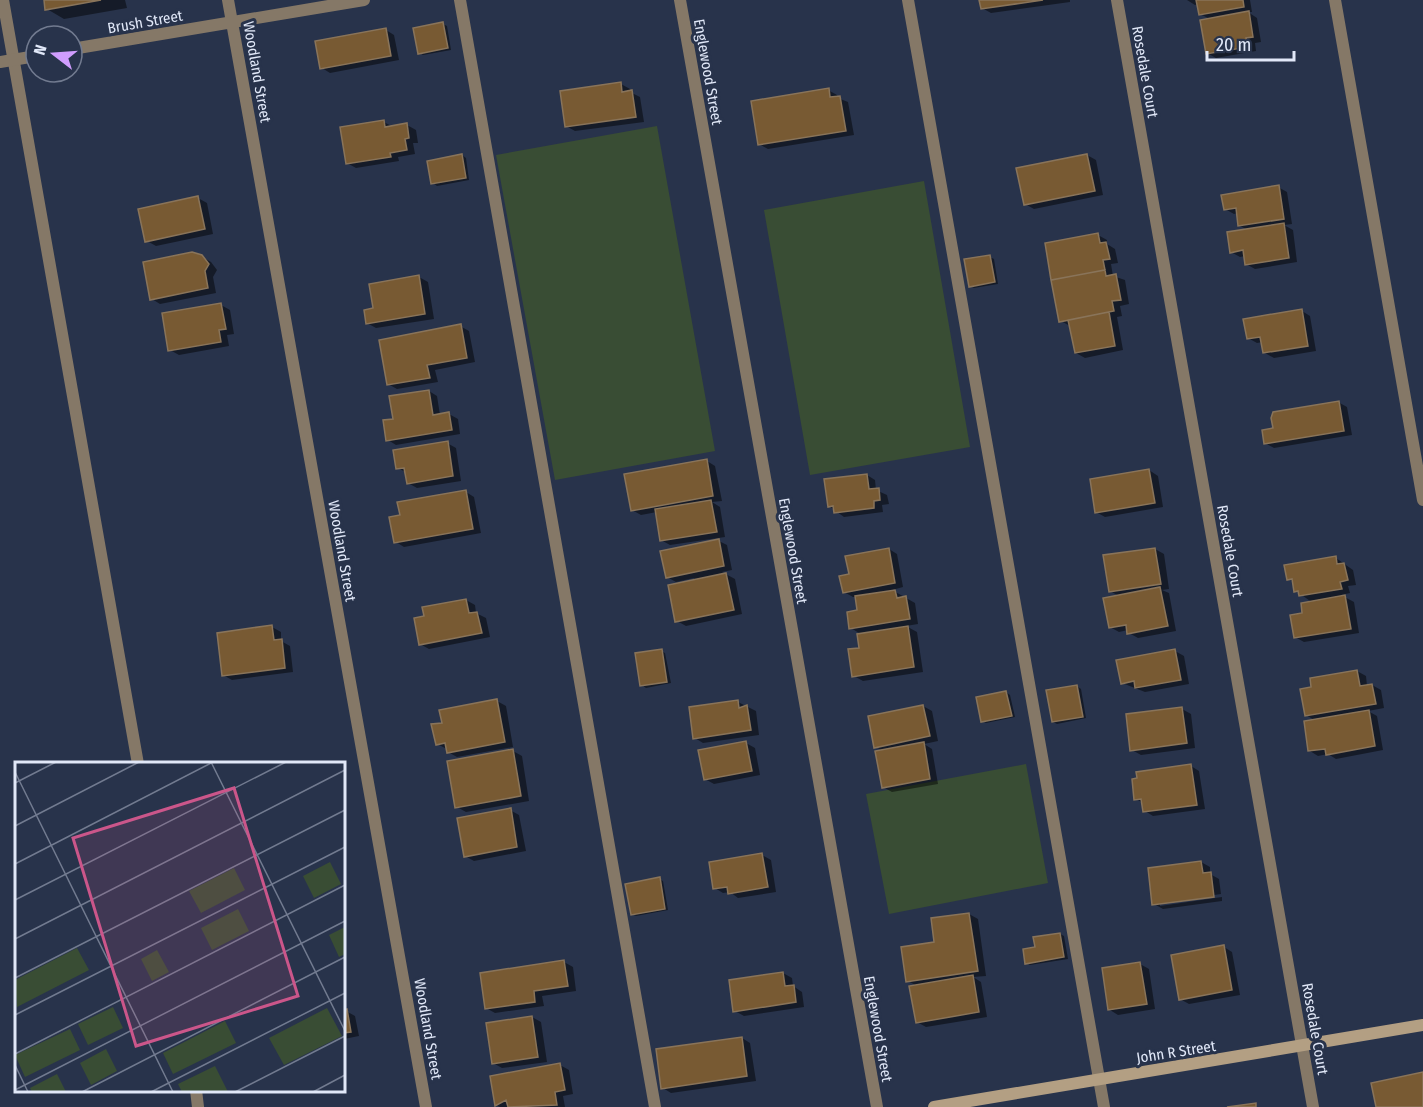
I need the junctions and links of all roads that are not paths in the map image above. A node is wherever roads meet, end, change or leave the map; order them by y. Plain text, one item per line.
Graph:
1 (3, 0) edge
2 (228, 0) edge
3 (364, 0) edge
4 (460, 0) edge
5 (680, 0) edge
6 (908, 0) edge
7 (1117, 0) edge
8 (1335, 0) edge
9 (232, 22) junction
10 (84, 48) edge
11 (24, 58) edge
12 (14, 60) junction
13 (0, 62) edge
14 (1423, 501) edge
15 (138, 762) edge
16 (1423, 1025) edge
17 (1302, 1046) junction
18 (1099, 1080) junction
19 (196, 1092) edge
20 (198, 1107) edge
21 (426, 1107) edge
22 (655, 1107) edge
23 (877, 1107) edge
24 (934, 1107) edge
25 (1104, 1107) edge
26 (1313, 1107) edge

1 - 12 street
2 - 9 street, Woodland Street
3 - 9 street, Brush Street
4 - 22 street
5 - 23 street, Englewood Street
6 - 18 street
7 - 17 street, Rosedale Court
8 - 14 street
9 - 10 street, Brush Street
9 - 21 street, Woodland Street
11 - 12 street
12 - 13 street
12 - 15 street
16 - 17 street, John R Street
17 - 18 street, John R Street
17 - 26 street, Rosedale Court
18 - 24 street, John R Street
18 - 25 street
19 - 20 street

